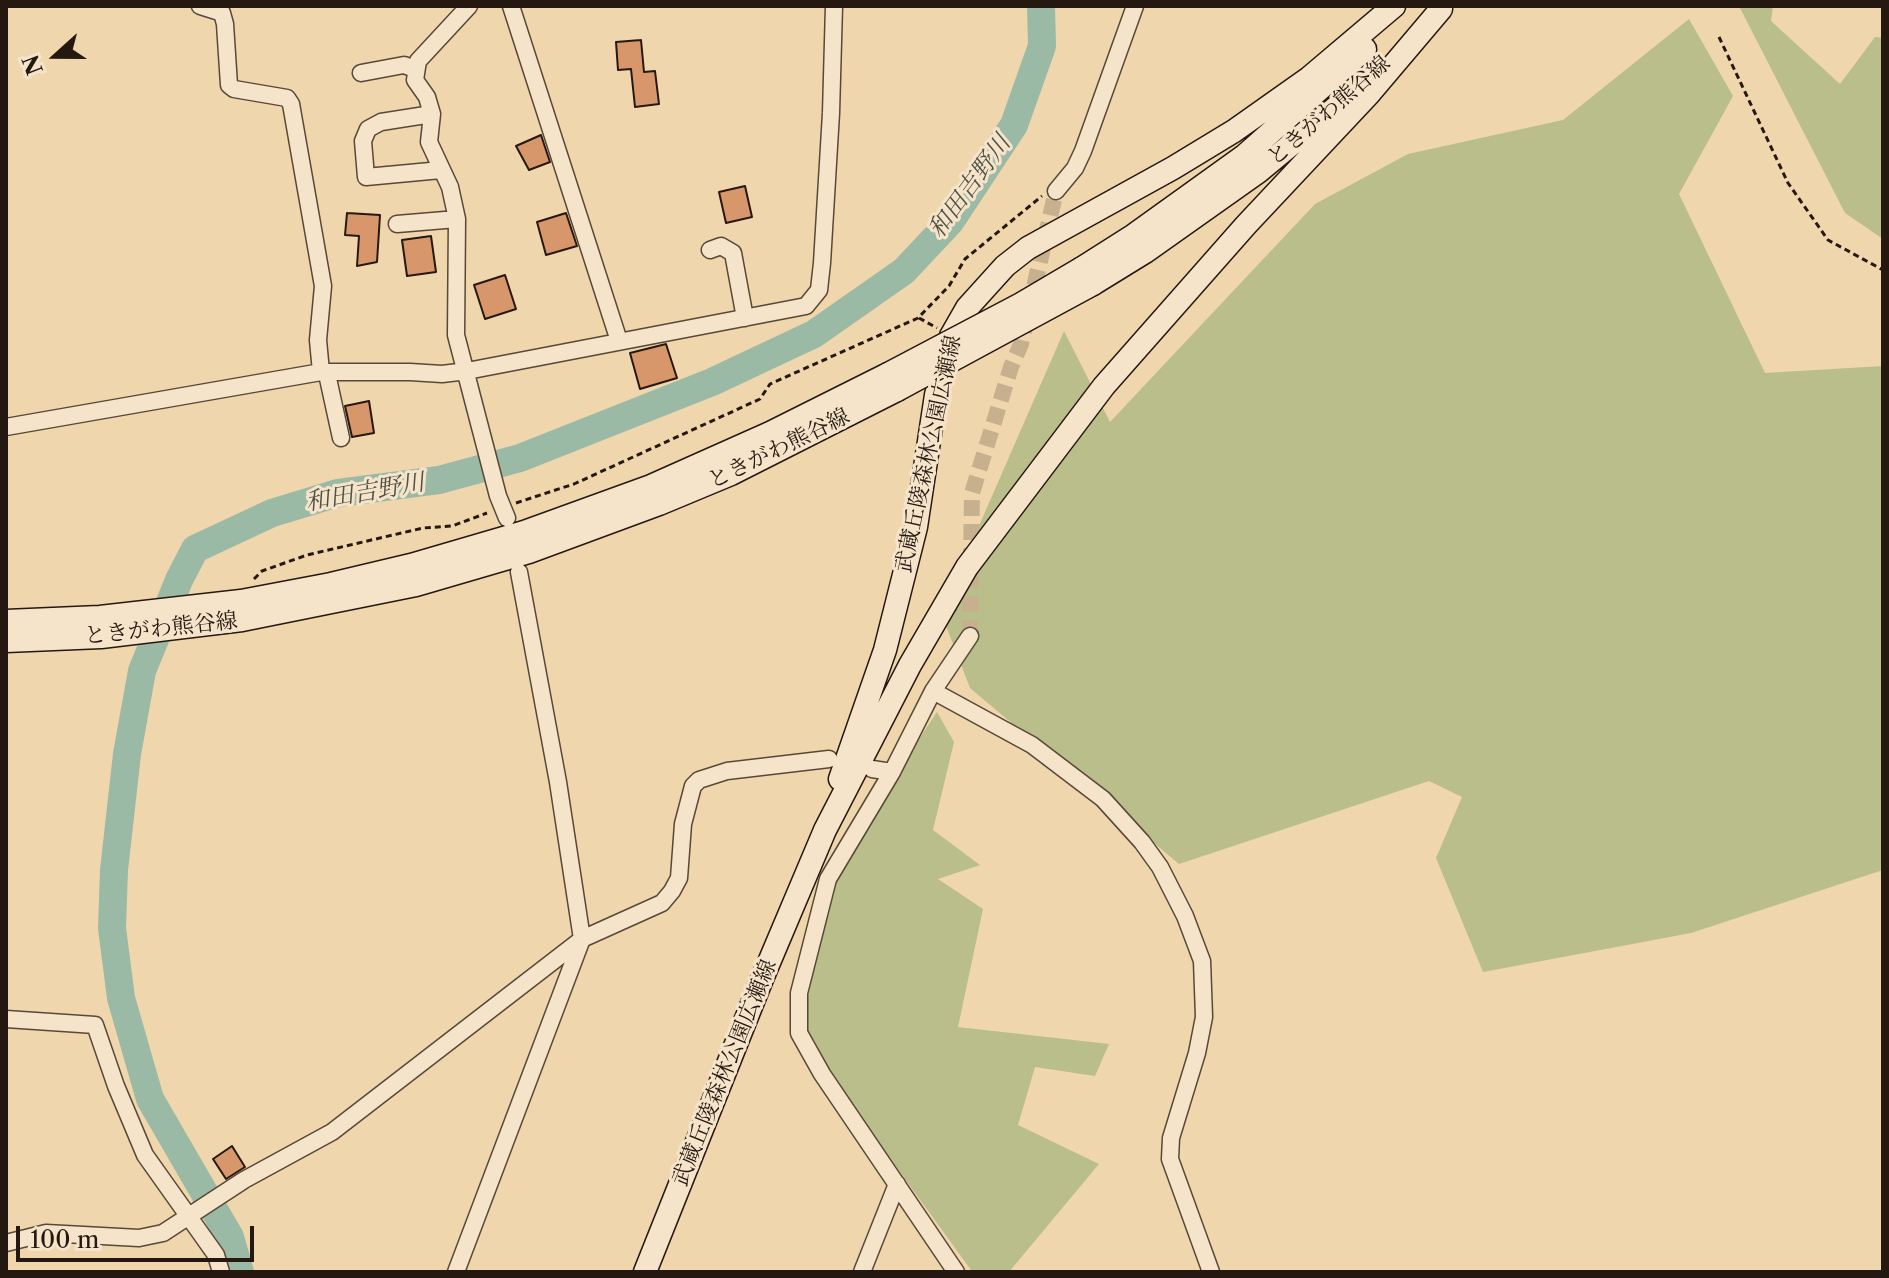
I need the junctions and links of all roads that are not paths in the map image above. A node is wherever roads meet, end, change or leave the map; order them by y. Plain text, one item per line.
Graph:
1 (200, 6) edge
2 (469, 6) edge
3 (511, 6) edge
4 (834, 6) edge
5 (1135, 6) edge
6 (1394, 6) edge
7 (1407, 6) edge
8 (1442, 8) edge
9 (415, 69) junction
10 (361, 73) dead end
11 (432, 114) junction
12 (441, 170) junction
13 (1056, 191) tunnel mouth
14 (457, 219) junction
15 (397, 224) dead end
16 (710, 250) dead end
17 (1087, 276) junction
18 (745, 318) junction
19 (619, 341) junction
20 (467, 371) junction
21 (324, 373) junction
22 (6, 427) edge
23 (341, 438) dead end
24 (502, 507) road end
25 (519, 572) dead end
26 (6, 621) edge
27 (100, 627) junction
28 (970, 636) tunnel mouth
29 (6, 641) edge
30 (933, 691) junction
31 (829, 759) dead end
32 (872, 769) dead end
33 (892, 772) junction
34 (825, 830) junction
35 (582, 939) junction
36 (6, 1019) edge
37 (897, 1184) junction
38 (189, 1216) junction
39 (6, 1243) edge
40 (221, 1272) edge
41 (456, 1272) edge
42 (645, 1272) edge
43 (862, 1272) edge
44 (956, 1272) edge
45 (1211, 1272) edge

1 - 21 street
2 - 9 street
3 - 19 street
4 - 18 street
5 - 13 street
6 - 34 main road, 武蔵丘陵森林公園広瀬線
7 - 17 main road, ときがわ熊谷線
8 - 17 main road, ときがわ熊谷線
8 - 34 main road, 武蔵丘陵森林公園広瀬線
9 - 10 street
9 - 11 street
11 - 12 street
11 - 12 street
12 - 14 street
14 - 15 street
14 - 20 street
16 - 18 street
17 - 27 main road, ときがわ熊谷線, bridge
18 - 19 street
19 - 20 street
20 - 21 street
20 - 24 street
21 - 22 street
21 - 23 street
25 - 35 street
26 - 27 main road, ときがわ熊谷線
27 - 29 main road, ときがわ熊谷線
28 - 30 street
30 - 33 street
30 - 45 street
31 - 35 street
32 - 33 street
33 - 37 street
34 - 42 main road, 武蔵丘陵森林公園広瀬線
35 - 38 street
35 - 41 street
36 - 38 street
37 - 43 street
37 - 44 street
38 - 39 street
38 - 40 street

